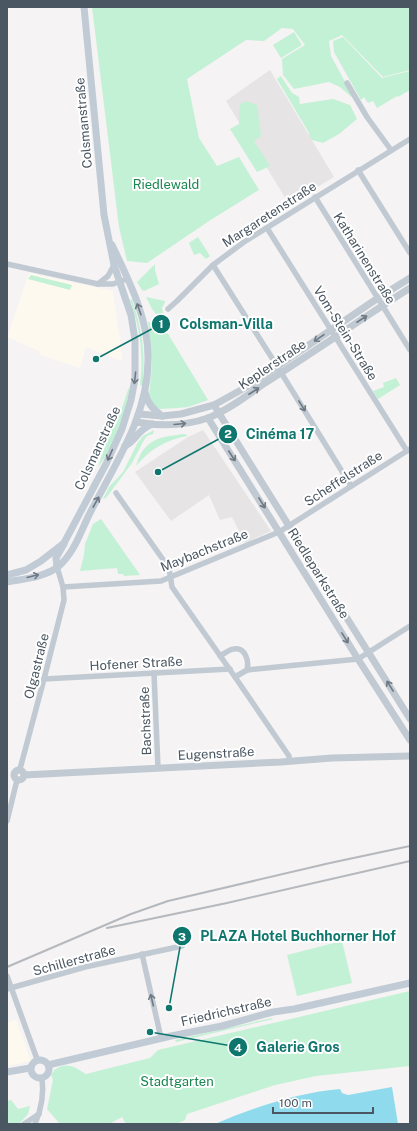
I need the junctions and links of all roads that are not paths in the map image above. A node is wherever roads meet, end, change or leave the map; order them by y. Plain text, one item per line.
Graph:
1 (84, 7) edge
2 (347, 83) dead end
3 (409, 141) edge
4 (391, 150) junction
5 (358, 170) junction
6 (315, 197) junction
7 (267, 228) junction
8 (108, 237) junction
9 (410, 253) edge
10 (7, 264) edge
11 (114, 265) junction
12 (213, 265) junction
13 (410, 278) edge
14 (124, 280) junction
15 (98, 284) junction
16 (410, 288) edge
17 (378, 298) junction
18 (382, 305) junction
19 (168, 309) dead end
20 (333, 333) junction
21 (410, 350) edge
22 (277, 366) junction
23 (282, 373) junction
24 (145, 392) junction
25 (214, 405) junction
26 (219, 413) junction
27 (139, 414) junction
28 (162, 416) junction
29 (208, 418) junction
30 (125, 419) junction
31 (136, 422) junction
32 (152, 424) junction
33 (125, 446) junction
34 (408, 450) edge
35 (351, 486) junction
36 (116, 493) dead end
37 (288, 526) junction
38 (279, 532) junction
39 (64, 543) junction
40 (57, 567) junction
41 (7, 575) edge
42 (171, 577) junction
43 (7, 582) edge
44 (63, 587) junction
45 (410, 626) edge
46 (368, 652) junction
47 (220, 656) junction
48 (358, 659) junction
49 (230, 669) junction
50 (247, 670) junction
51 (154, 673) junction
52 (235, 677) junction
53 (44, 679) junction
54 (410, 719) edge
55 (410, 740) edge
56 (410, 756) edge
57 (289, 761) junction
58 (158, 768) junction
59 (22, 772) junction
60 (12, 777) edge
61 (7, 821) edge
62 (182, 946) dead end
63 (142, 954) junction
64 (7, 976) edge
65 (410, 983) edge
66 (9, 988) edge
67 (161, 1038) junction
68 (37, 1060) junction
69 (48, 1065) junction
70 (30, 1068) junction
71 (7, 1072) edge
72 (42, 1078) junction
73 (39, 1113) junction
74 (24, 1124) edge
75 (35, 1124) edge

1 - 8 main road, Colsmanstraße
2 - 4 street
3 - 4 street, Margaretenstraße
4 - 5 street, Margaretenstraße
5 - 6 street, Margaretenstraße
5 - 9 street
6 - 7 street, Margaretenstraße
6 - 17 street, Katharinenstraße
7 - 12 street, Margaretenstraße
7 - 20 street, Vom-Stein-Straße
8 - 11 main road, Colsmanstraße
8 - 14 main road, Colsmanstraße
10 - 15 street
11 - 14 main road, Colsmanstraße
11 - 15 street
12 - 19 street, Margaretenstraße
12 - 22 street
13 - 17 street, Keplerstraße
14 - 15 street
24 -> 14 main road, Colsmanstraße
14 -> 30 main road, Colsmanstraße
16 - 18 street, Keplerstraße
17 - 18 street, Katharinenstraße
17 - 20 street, Keplerstraße
20 -> 18 street, Keplerstraße
18 - 21 street, Katharinenstraße
20 -> 22 street, Keplerstraße
20 - 23 street, Keplerstraße
20 - 34 street, Vom-Stein-Straße
22 - 23 street
22 - 25 street, Keplerstraße
26 -> 23 street, Keplerstraße
23 -> 35 street
24 - 27 main road, Colsmanstraße
24 - 28 main road
25 - 26 street, Riedleparkstraße
25 - 28 street, Keplerstraße
25 - 29 street
26 - 29 street, Keplerstraße
26 - 37 street, Riedleparkstraße
27 - 28 street, Keplerstraße
27 - 30 main road
27 - 31 main road, Colsmanstraße
32 -> 29 street, Keplerstraße
29 -> 38 street, Riedleparkstraße
30 - 31 main road
30 -> 39 main road, Colsmanstraße
31 - 32 street, Keplerstraße
31 - 33 main road, Colsmanstraße
32 - 33 main road
40 -> 33 main road, Colsmanstraße
34 - 35 street, Scheffelstraße
35 - 37 street, Scheffelstraße
36 - 42 street
37 - 38 street, Scheffelstraße
37 - 46 street, Riedleparkstraße
38 - 42 street, Maybachstraße
38 -> 48 street, Riedleparkstraße
39 - 40 main road
39 - 41 main road, Colsmanstraße
43 -> 40 main road
40 - 44 street, Olgastraße
42 - 44 street, Maybachstraße
42 - 47 street
44 - 53 street, Olgastraße
45 - 46 street
46 - 48 street
54 -> 46 street, Riedleparkstraße
47 - 49 street
47 - 50 street
48 - 50 street
48 - 55 street, Riedleparkstraße
49 - 51 street, Hofener Straße
49 - 52 street
50 - 52 street
51 - 53 street, Hofener Straße
51 - 58 street, Bachstraße
52 - 57 street
53 - 59 street, Olgastraße
56 - 57 street, Eugenstraße
57 - 58 street, Eugenstraße
58 - 59 street, Eugenstraße
59 - 60 street
60 - 61 street
62 - 63 street, Schillerstraße
63 - 66 street, Schillerstraße
67 -> 63 street
64 - 66 street
65 - 67 main road, Friedrichstraße
66 - 68 street
67 - 69 main road, Friedrichstraße
68 - 69 main road
68 - 70 main road
69 - 72 main road
70 - 71 main road
70 - 72 main road
72 - 73 street
73 - 74 street
73 - 75 street

